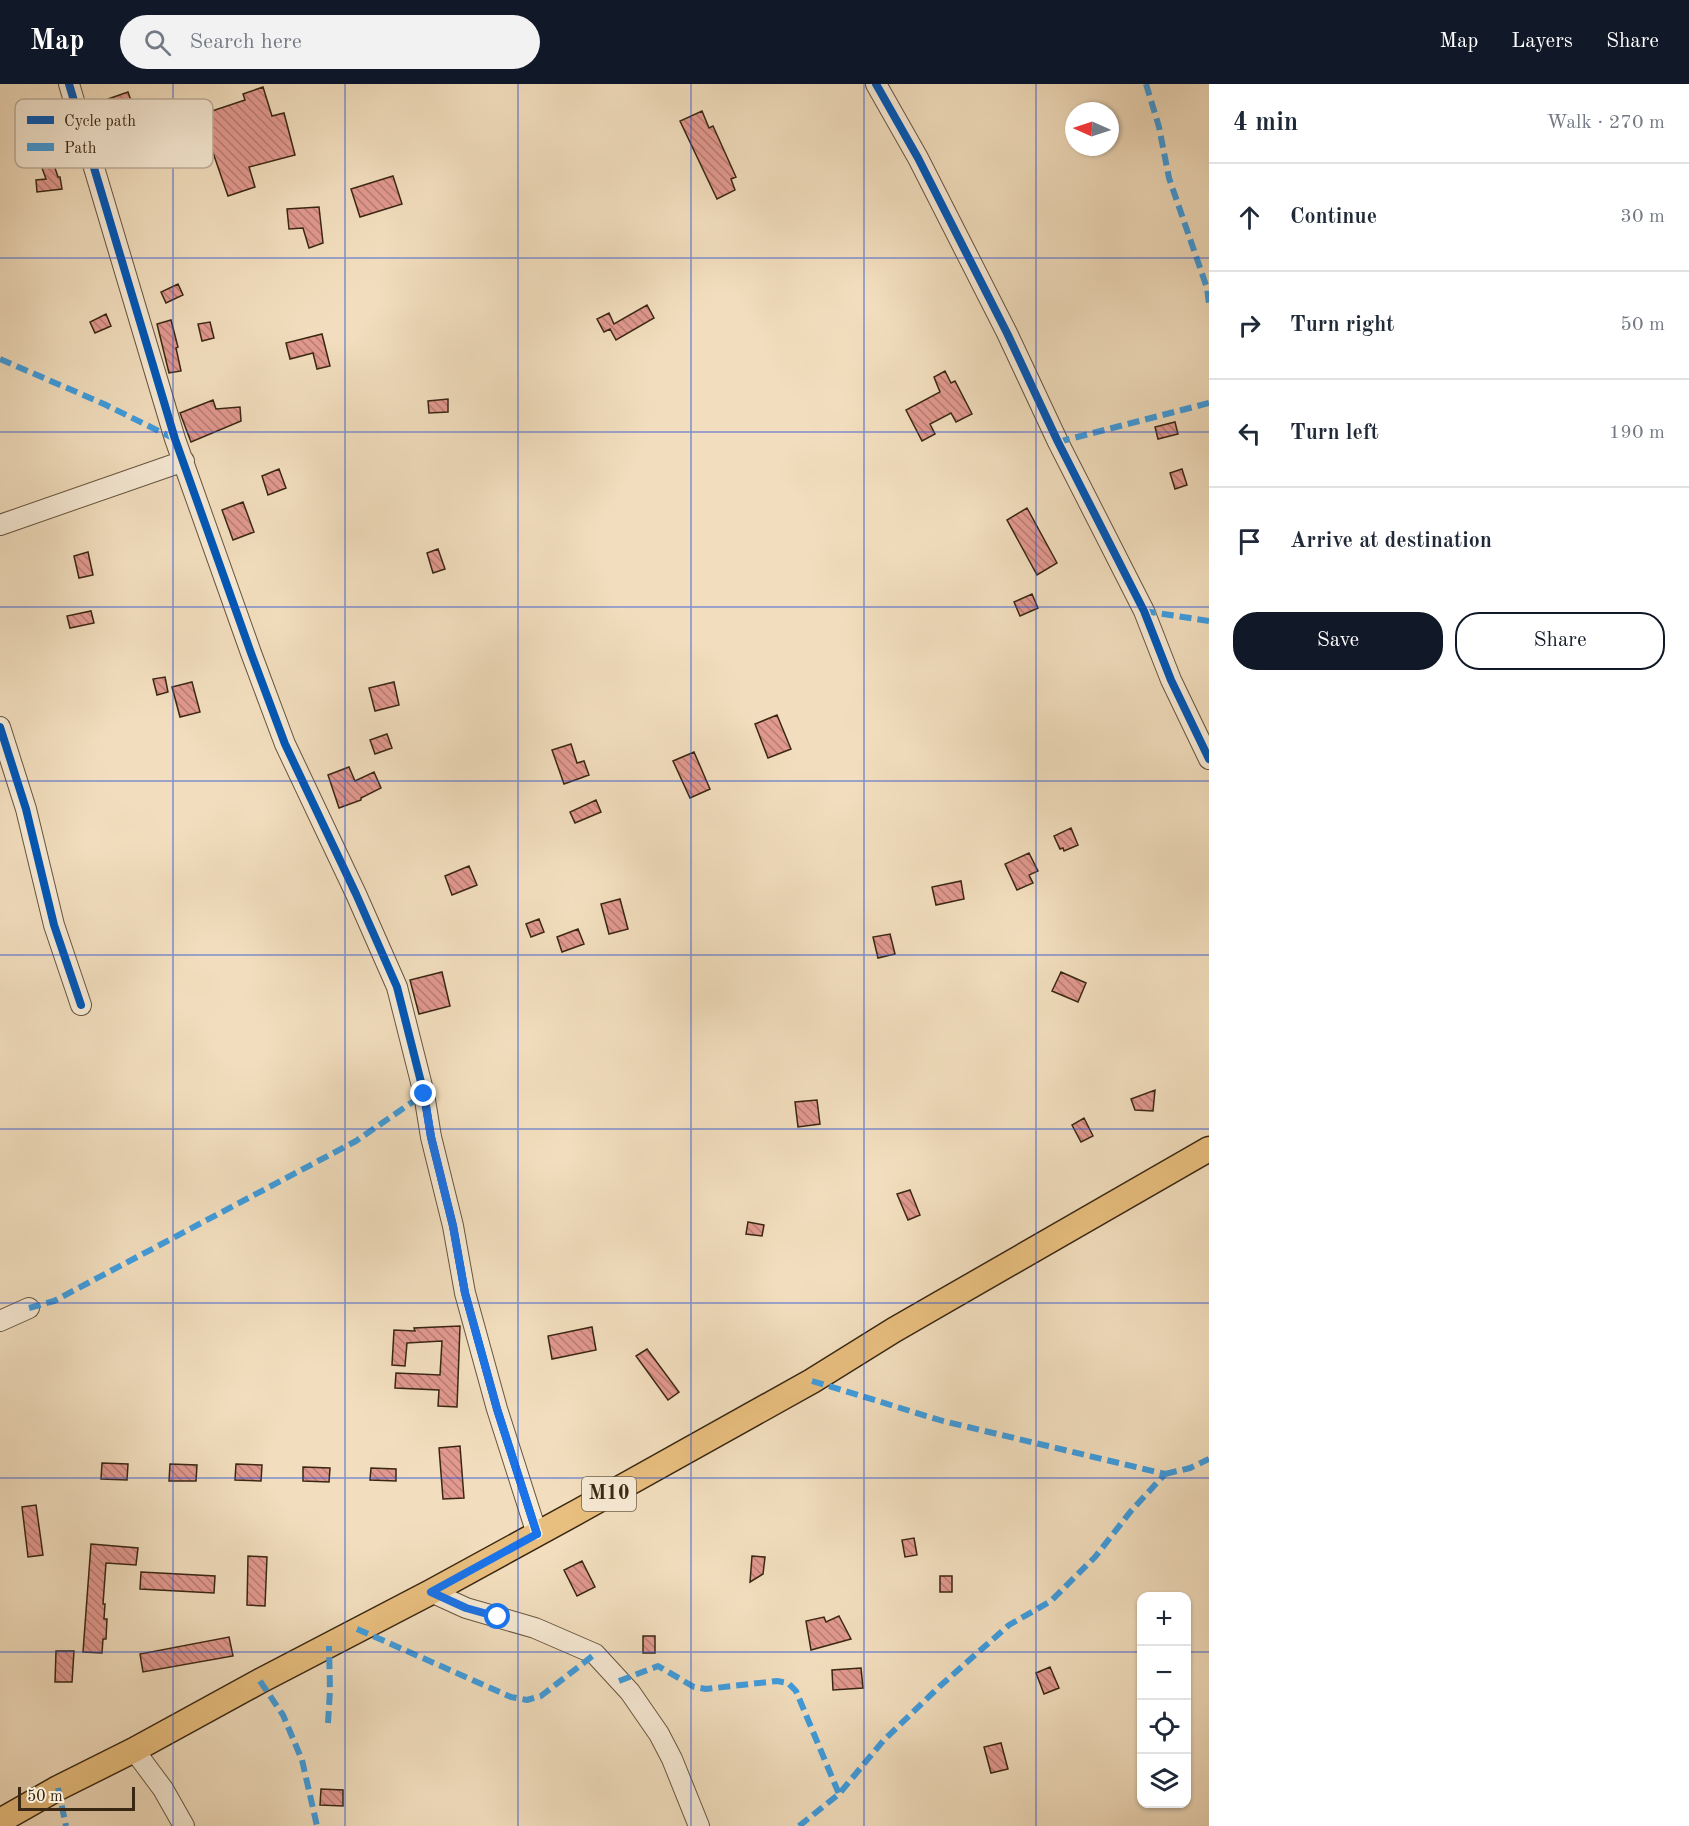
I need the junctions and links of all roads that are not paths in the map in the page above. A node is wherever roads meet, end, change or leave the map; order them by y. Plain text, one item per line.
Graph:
1 (69, 84) edge
2 (876, 84) edge
3 (73, 99) edge
4 (94, 168) edge
5 (184, 461) junction
6 (0, 525) edge
7 (0, 727) edge
8 (1209, 759) edge
9 (81, 1005) dead end
10 (1209, 1149) edge
11 (29, 1308) dead end
12 (0, 1322) edge
13 (537, 1534) junction
14 (431, 1592) junction
15 (134, 1750) junction
16 (0, 1821) edge
17 (184, 1826) edge
18 (699, 1826) edge

1 - 3 street
2 - 8 street
4 - 5 street
5 - 6 street
5 - 13 street
7 - 9 street
10 - 13 main road, M10
11 - 12 street
13 - 14 main road, M10
14 - 15 main road, M10
14 - 18 street
15 - 16 main road, M10
15 - 17 street

